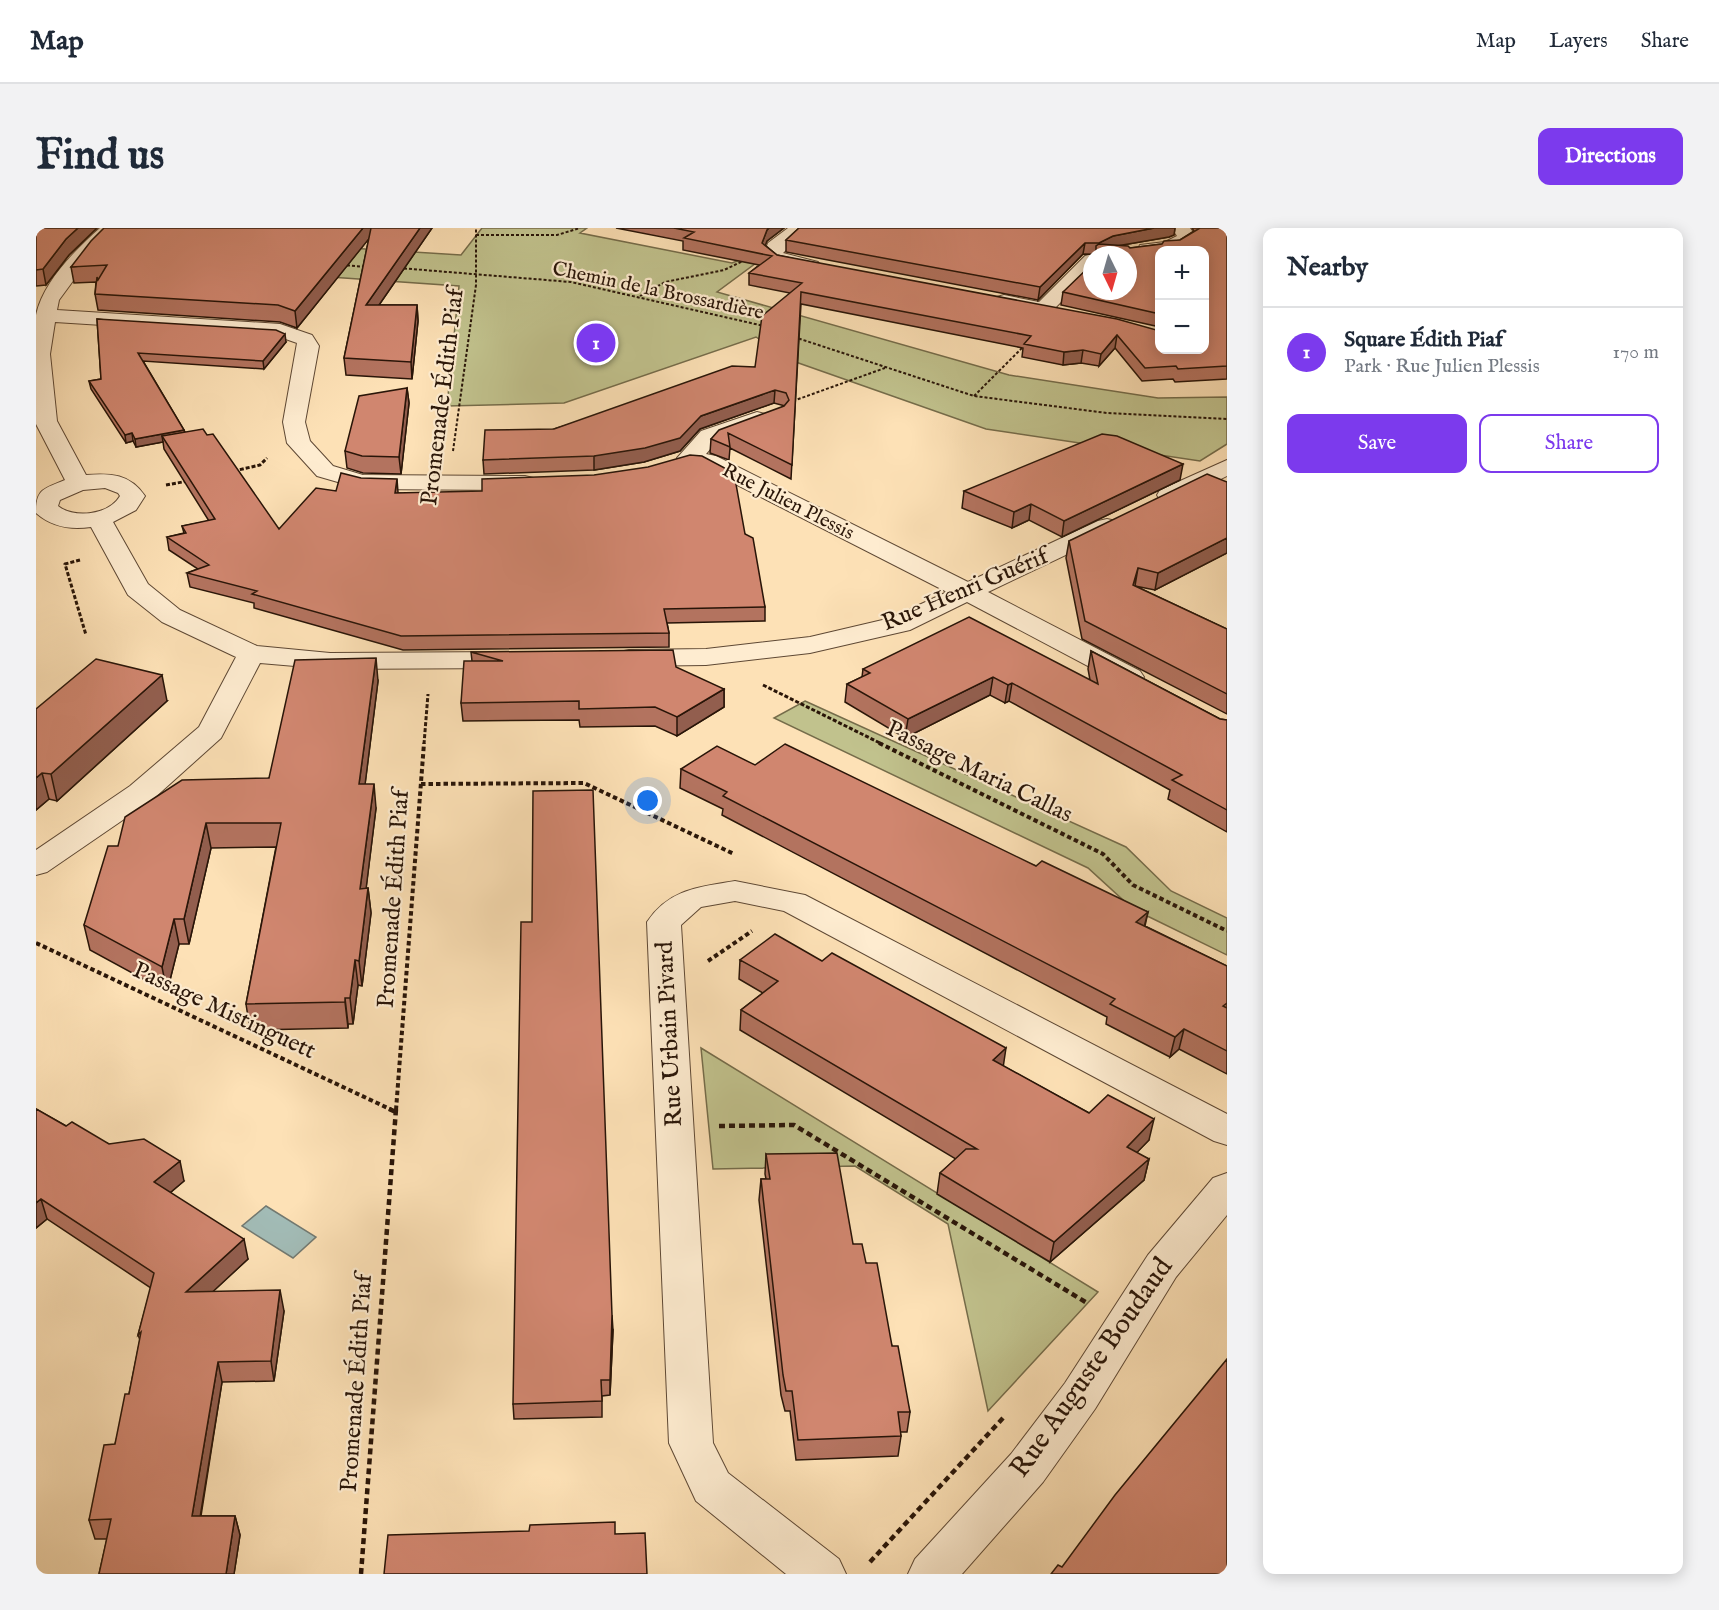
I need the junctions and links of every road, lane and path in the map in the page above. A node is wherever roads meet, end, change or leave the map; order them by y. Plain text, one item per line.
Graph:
1 (111, 228) edge
2 (476, 228) edge
3 (580, 228) edge
4 (799, 228) edge
5 (1180, 228) edge
6 (476, 236) junction
7 (1137, 251) edge
8 (773, 255) junction
9 (333, 265) edge
10 (368, 267) edge
11 (392, 268) edge
12 (831, 269) edge
13 (474, 273) junction
14 (1083, 273) edge
15 (639, 296) junction
16 (984, 298) edge
17 (44, 306) edge
18 (1057, 312) junction
19 (765, 327) edge
20 (787, 334) edge
21 (885, 368) junction
22 (974, 396) junction
23 (775, 412) joint
24 (1227, 419) edge
25 (299, 443) junction
26 (1227, 467) edge
27 (225, 473) edge
28 (190, 480) edge
29 (548, 482) edge
30 (78, 483) junction
31 (450, 484) junction
32 (132, 493) junction
33 (41, 509) edge
34 (99, 519) junction
35 (112, 543) junction
36 (966, 591) junction
37 (86, 635) dead end
38 (250, 654) junction
39 (706, 657) junction
40 (598, 658) edge
41 (538, 659) edge
42 (430, 661) junction
43 (1153, 690) edge
44 (421, 784) junction
45 (741, 858) dead end
46 (36, 865) edge
47 (793, 902) junction
48 (1227, 931) edge
49 (36, 943) edge
50 (668, 988) junction
51 (396, 1112) junction
52 (675, 1127) junction
53 (1227, 1131) edge
54 (1227, 1188) edge
55 (1124, 1326) junction
56 (1004, 1416) dead end
57 (867, 1565) dead end
58 (361, 1574) edge
59 (822, 1574) edge
60 (932, 1574) edge

1 - 17 street
2 - 6 path, Promenade Édith Piaf
3 - 6 path
4 - 8 street
5 - 7 street
6 - 13 path, Promenade Édith Piaf
8 - 12 street
8 - 15 path
9 - 10 path
11 - 13 path, Chemin de la Brossardière
13 - 15 path, Chemin de la Brossardière
13 - 31 path, Promenade Édith Piaf
14 - 18 street
15 - 19 path, Chemin de la Brossardière
16 - 18 street
17 - 25 street
17 - 30 street
18 - 22 path
20 - 21 path, Chemin de la Brossardière
21 - 22 path, Chemin de la Brossardière
21 - 23 path
22 - 24 path, Chemin de la Brossardière
23 - 36 street, Rue Julien Plessis
25 - 27 path
25 - 31 street
26 - 36 street, Rue Henri Guérif
28 - 32 path
29 - 31 street
30 - 32 street
30 - 33 street
32 - 34 street
33 - 34 street
34 - 35 street
35 - 37 path
35 - 38 street
36 - 39 street, Rue Henri Guérif
36 - 43 street
38 - 42 street
38 - 46 street
39 - 40 street, Rue Henri Guérif
39 - 48 path, Passage Maria Callas
41 - 42 street
42 - 44 path, Promenade Édith Piaf
44 - 45 path
44 - 51 path, Promenade Édith Piaf
47 - 50 path
47 - 50 street, Rue Urbain Pivard
47 - 53 street, Rue Urbain Pivard
49 - 51 path, Passage Mistinguett
50 - 52 street, Rue Urbain Pivard
51 - 58 path, Promenade Édith Piaf
52 - 55 path
52 - 59 street, Rue Urbain Pivard
54 - 55 street, Rue Auguste Boudaud
55 - 60 street, Rue Auguste Boudaud
56 - 57 path

